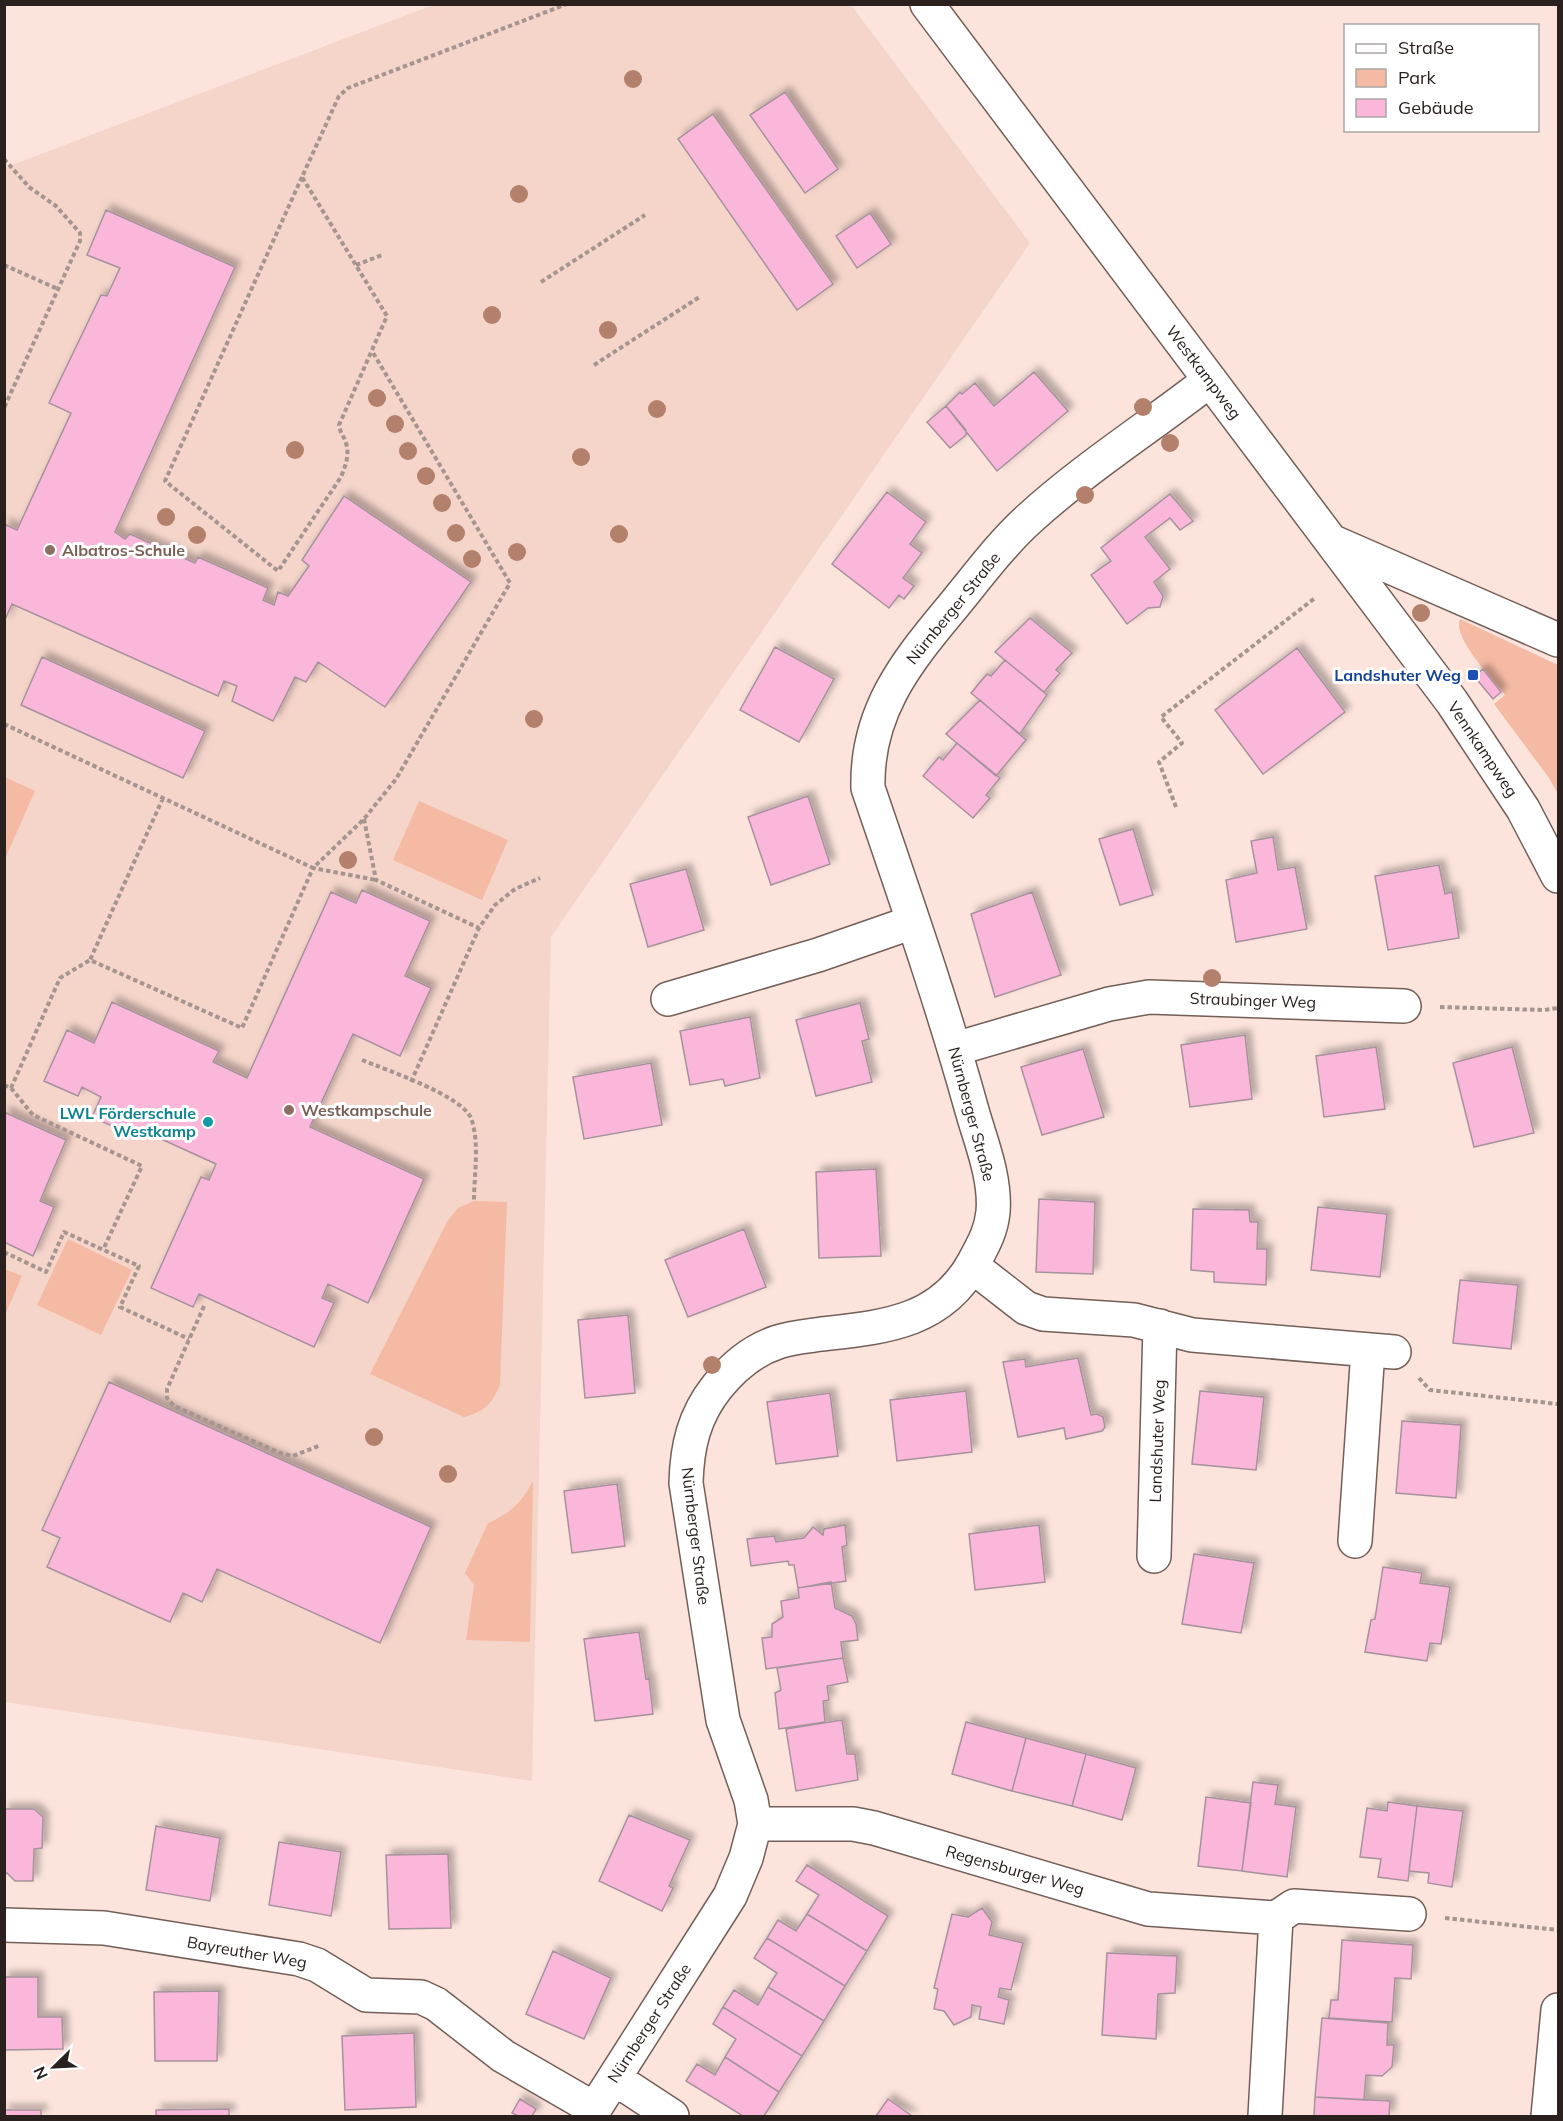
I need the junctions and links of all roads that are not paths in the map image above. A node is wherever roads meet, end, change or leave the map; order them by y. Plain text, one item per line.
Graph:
1 (927, 4) edge
2 (1210, 380) junction
3 (1331, 542) junction
4 (1558, 640) edge
5 (1558, 876) edge
6 (914, 922) junction
7 (668, 999) dead end
8 (1404, 1006) road end
9 (955, 1049) junction
10 (972, 1266) junction
11 (1160, 1326) junction
12 (1355, 1541) dead end
13 (1154, 1556) dead end
14 (755, 1824) junction
15 (1409, 1914) road end
16 (1276, 1918) junction
17 (4, 1925) edge
18 (1558, 2010) edge
19 (614, 2078) junction
20 (592, 2112) edge
21 (672, 2116) edge
22 (1265, 2116) edge
23 (1548, 2116) edge

1 - 2 street, Westkampweg
2 - 3 street, Westkampweg
2 - 6 street, Nürnberger Straße
3 - 4 street, Westkampweg
3 - 5 street, Vennkampweg
6 - 7 street
6 - 9 street, Nürnberger Straße
8 - 9 street, Straubinger Weg
9 - 10 street, Nürnberger Straße
10 - 11 street
10 - 14 street, Nürnberger Straße
11 - 12 street
11 - 13 street, Landshuter Weg
14 - 16 street, Regensburger Weg
14 - 19 street, Nürnberger Straße
15 - 16 street, Regensburger Weg
16 - 22 street
17 - 20 street, Bayreuther Weg
18 - 23 street
19 - 20 street, Nürnberger Straße
19 - 21 street

